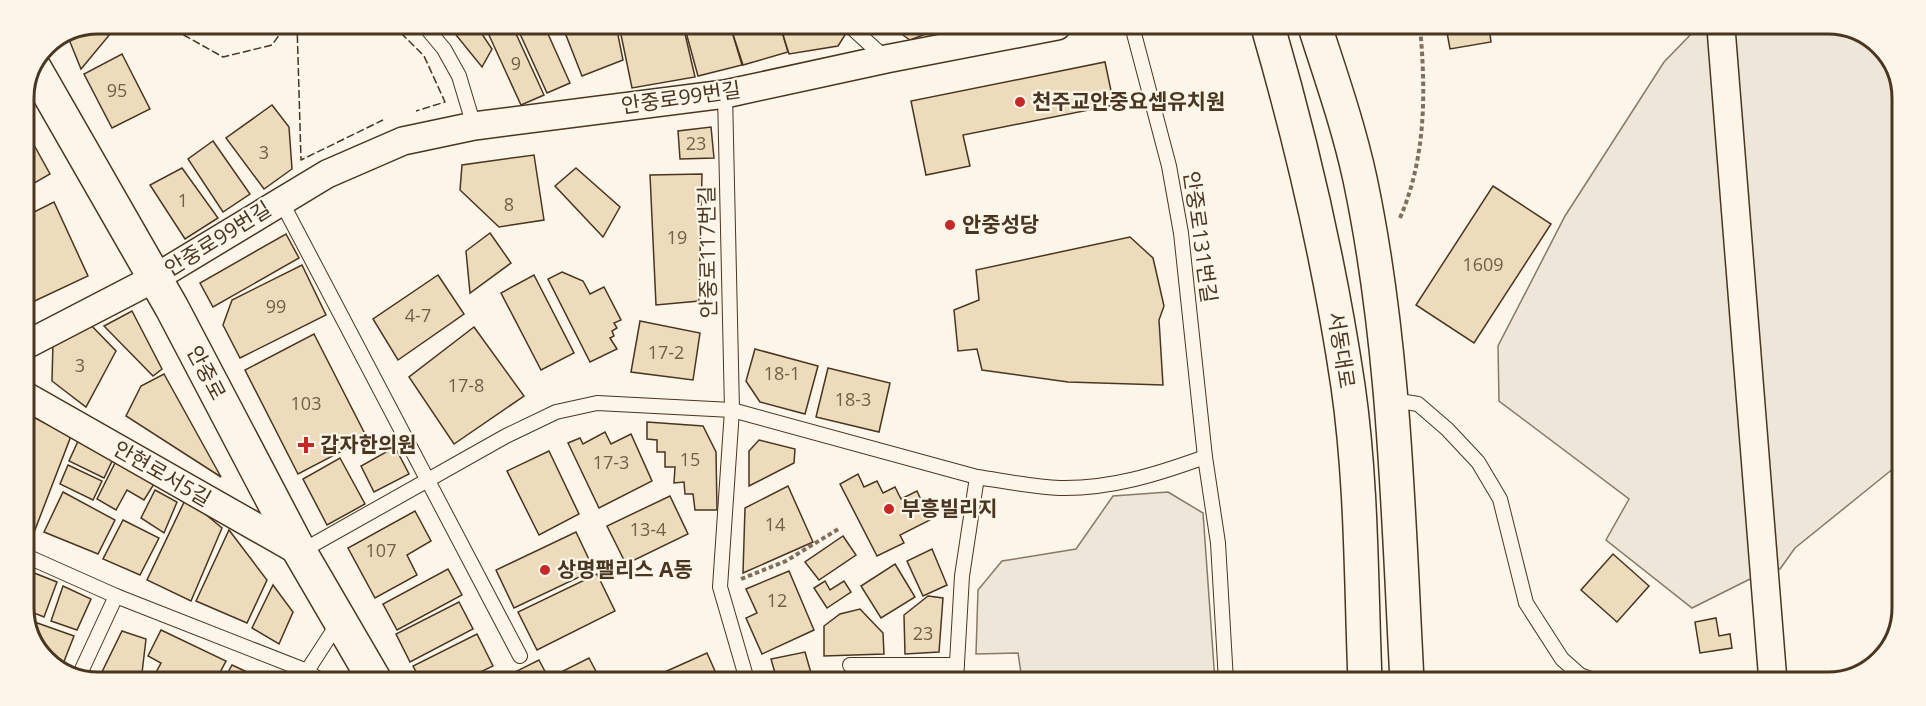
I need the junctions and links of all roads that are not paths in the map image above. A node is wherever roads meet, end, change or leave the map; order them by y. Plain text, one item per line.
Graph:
1 (432, 34) edge
2 (859, 34) edge
3 (1016, 34) edge
4 (1134, 34) edge
5 (1270, 34) edge
6 (1318, 34) edge
7 (1721, 34) edge
8 (886, 59) junction
9 (39, 75) edge
10 (725, 94) junction
11 (474, 126) junction
12 (281, 201) junction
13 (155, 278) junction
14 (34, 341) edge
15 (1393, 400) junction
16 (35, 401) edge
17 (732, 410) junction
18 (1205, 457) junction
19 (977, 477) junction
20 (426, 480) junction
21 (300, 552) junction
22 (35, 560) edge
23 (116, 596) junction
24 (340, 620) junction
25 (520, 656) dead end
26 (849, 665) dead end
27 (957, 665) junction
28 (82, 669) edge
29 (305, 672) edge
30 (314, 672) edge
31 (370, 672) edge
32 (745, 672) edge
33 (957, 672) edge
34 (1225, 672) edge
35 (1365, 672) edge
36 (1407, 672) edge
37 (1577, 672) edge
38 (1772, 672) edge

1 - 11 lane
2 - 8 lane
3 - 8 street, 안중로99번길
4 - 18 lane, 안중로131번길
5 - 35 main road, 서동대로
6 - 15 main road
7 - 38 street
8 - 10 street, 안중로99번길
9 - 13 main road, 안중로
10 - 11 street, 안중로99번길
10 - 17 lane, 안중로117번길
11 - 12 street, 안중로99번길
12 - 13 street, 안중로99번길
12 - 20 lane, 안중로99번길
13 - 14 street, 안중로99번길
13 - 21 main road, 안중로
15 - 36 main road
15 - 37 lane
16 - 21 street, 안현로서5길
17 - 19 lane
17 - 20 lane
17 - 32 lane, 안중로117번길
18 - 19 lane
18 - 34 lane, 안중로131번길
19 - 27 lane
20 - 21 lane
20 - 25 lane, 안중로99번길
21 - 24 main road, 안중로
22 - 23 lane
23 - 28 lane
23 - 29 lane
24 - 30 lane
24 - 31 main road, 안중로
26 - 27 lane
27 - 33 lane

